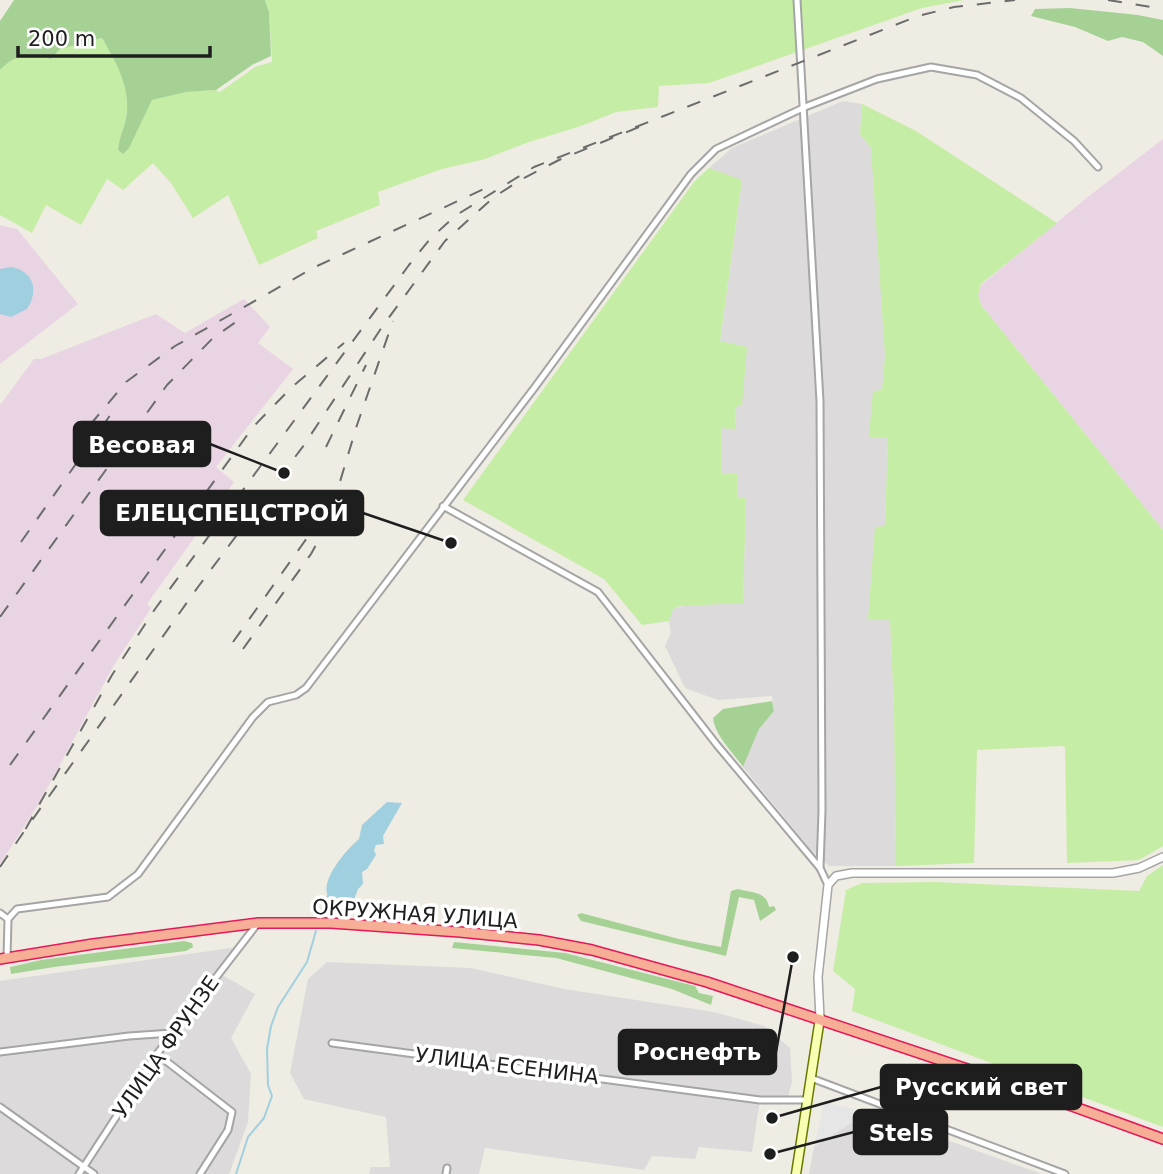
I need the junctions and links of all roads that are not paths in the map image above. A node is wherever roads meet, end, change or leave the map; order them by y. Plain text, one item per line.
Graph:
1 (797, 0) edge
2 (805, 107) junction
3 (1098, 166) dead end
4 (443, 506) junction
5 (1163, 857) edge
6 (820, 868) junction
7 (828, 885) junction
8 (0, 913) edge
9 (8, 919) junction
10 (258, 923) junction
11 (4, 959) edge
12 (820, 1018) junction
13 (172, 1034) junction
14 (332, 1044) dead end
15 (0, 1052) edge
16 (157, 1054) junction
17 (811, 1078) junction
18 (807, 1100) junction
19 (0, 1107) edge
20 (1163, 1139) edge
21 (84, 1167) junction
22 (79, 1174) edge
23 (94, 1174) edge
24 (200, 1174) edge
25 (796, 1174) edge
26 (1065, 1174) edge

1 - 2 street
2 - 3 street
2 - 4 street
2 - 6 street
4 - 6 street
4 - 9 street
5 - 7 street
6 - 7 street
7 - 12 street
8 - 9 street
9 - 11 street
10 - 11 highway, ОКРУЖНАЯ УЛИЦА
10 - 12 highway, ОКРУЖНАЯ УЛИЦА
10 - 13 street, УЛИЦА ФРУНЗЕ
12 - 17 main road
12 - 20 highway, ОКРУЖНАЯ УЛИЦА
13 - 15 street
13 - 16 street, УЛИЦА ФРУНЗЕ
14 - 18 street, УЛИЦА ЕСЕНИНА
16 - 21 street, УЛИЦА ФРУНЗЕ
16 - 24 street
17 - 18 main road
17 - 26 street
18 - 25 main road
19 - 21 street
21 - 22 street, УЛИЦА ФРУНЗЕ
21 - 23 street

